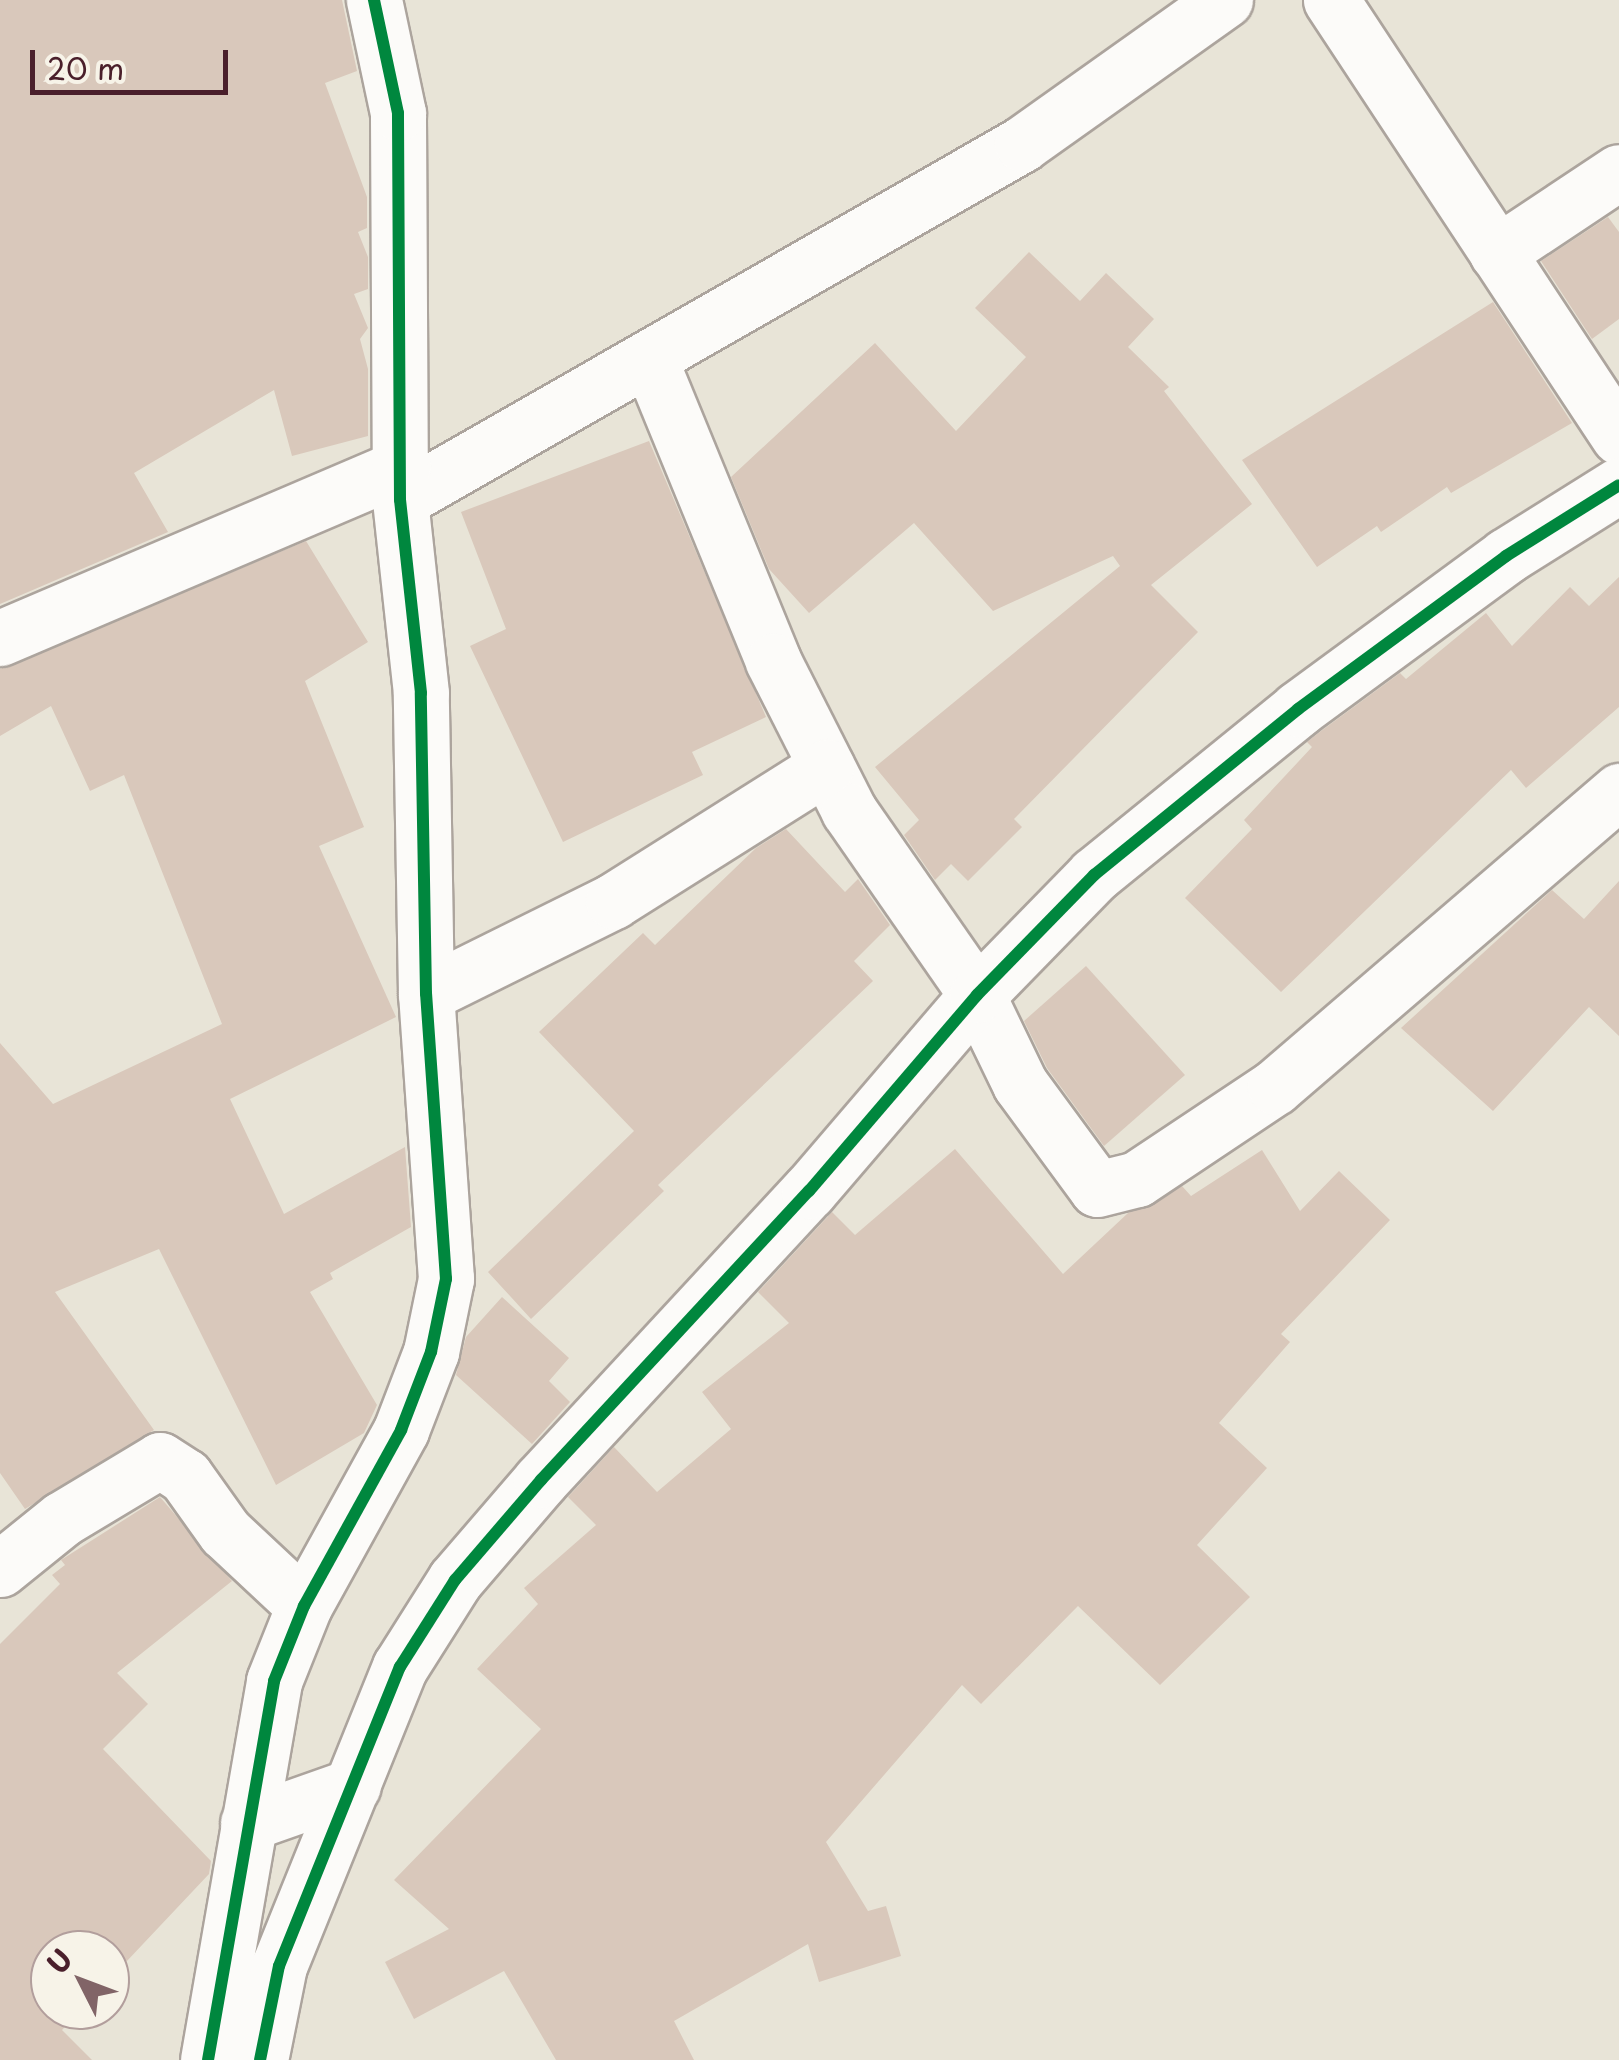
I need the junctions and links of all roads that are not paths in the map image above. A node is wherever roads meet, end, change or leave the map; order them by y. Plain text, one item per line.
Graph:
1 (374, 0) edge
2 (1224, 0) edge
3 (1331, 0) edge
4 (1619, 172) edge
5 (1497, 252) junction
6 (648, 358) junction
7 (1619, 436) edge
8 (402, 483) junction
9 (1619, 486) edge
10 (0, 638) edge
11 (826, 767) junction
12 (1619, 791) edge
13 (426, 994) junction
14 (977, 995) junction
15 (0, 1569) edge
16 (304, 1606) junction
17 (354, 1786) junction
18 (248, 1823) junction
19 (208, 2060) edge
20 (260, 2060) edge

1 - 8 street
2 - 6 street
3 - 5 street
4 - 5 street
5 - 7 street
6 - 8 street
6 - 11 street
8 - 10 street
8 - 13 street
9 - 14 street
11 - 13 street
11 - 14 street
12 - 14 street
13 - 16 street
14 - 17 street
15 - 16 street
16 - 18 street
17 - 18 street
17 - 20 street
18 - 19 street

